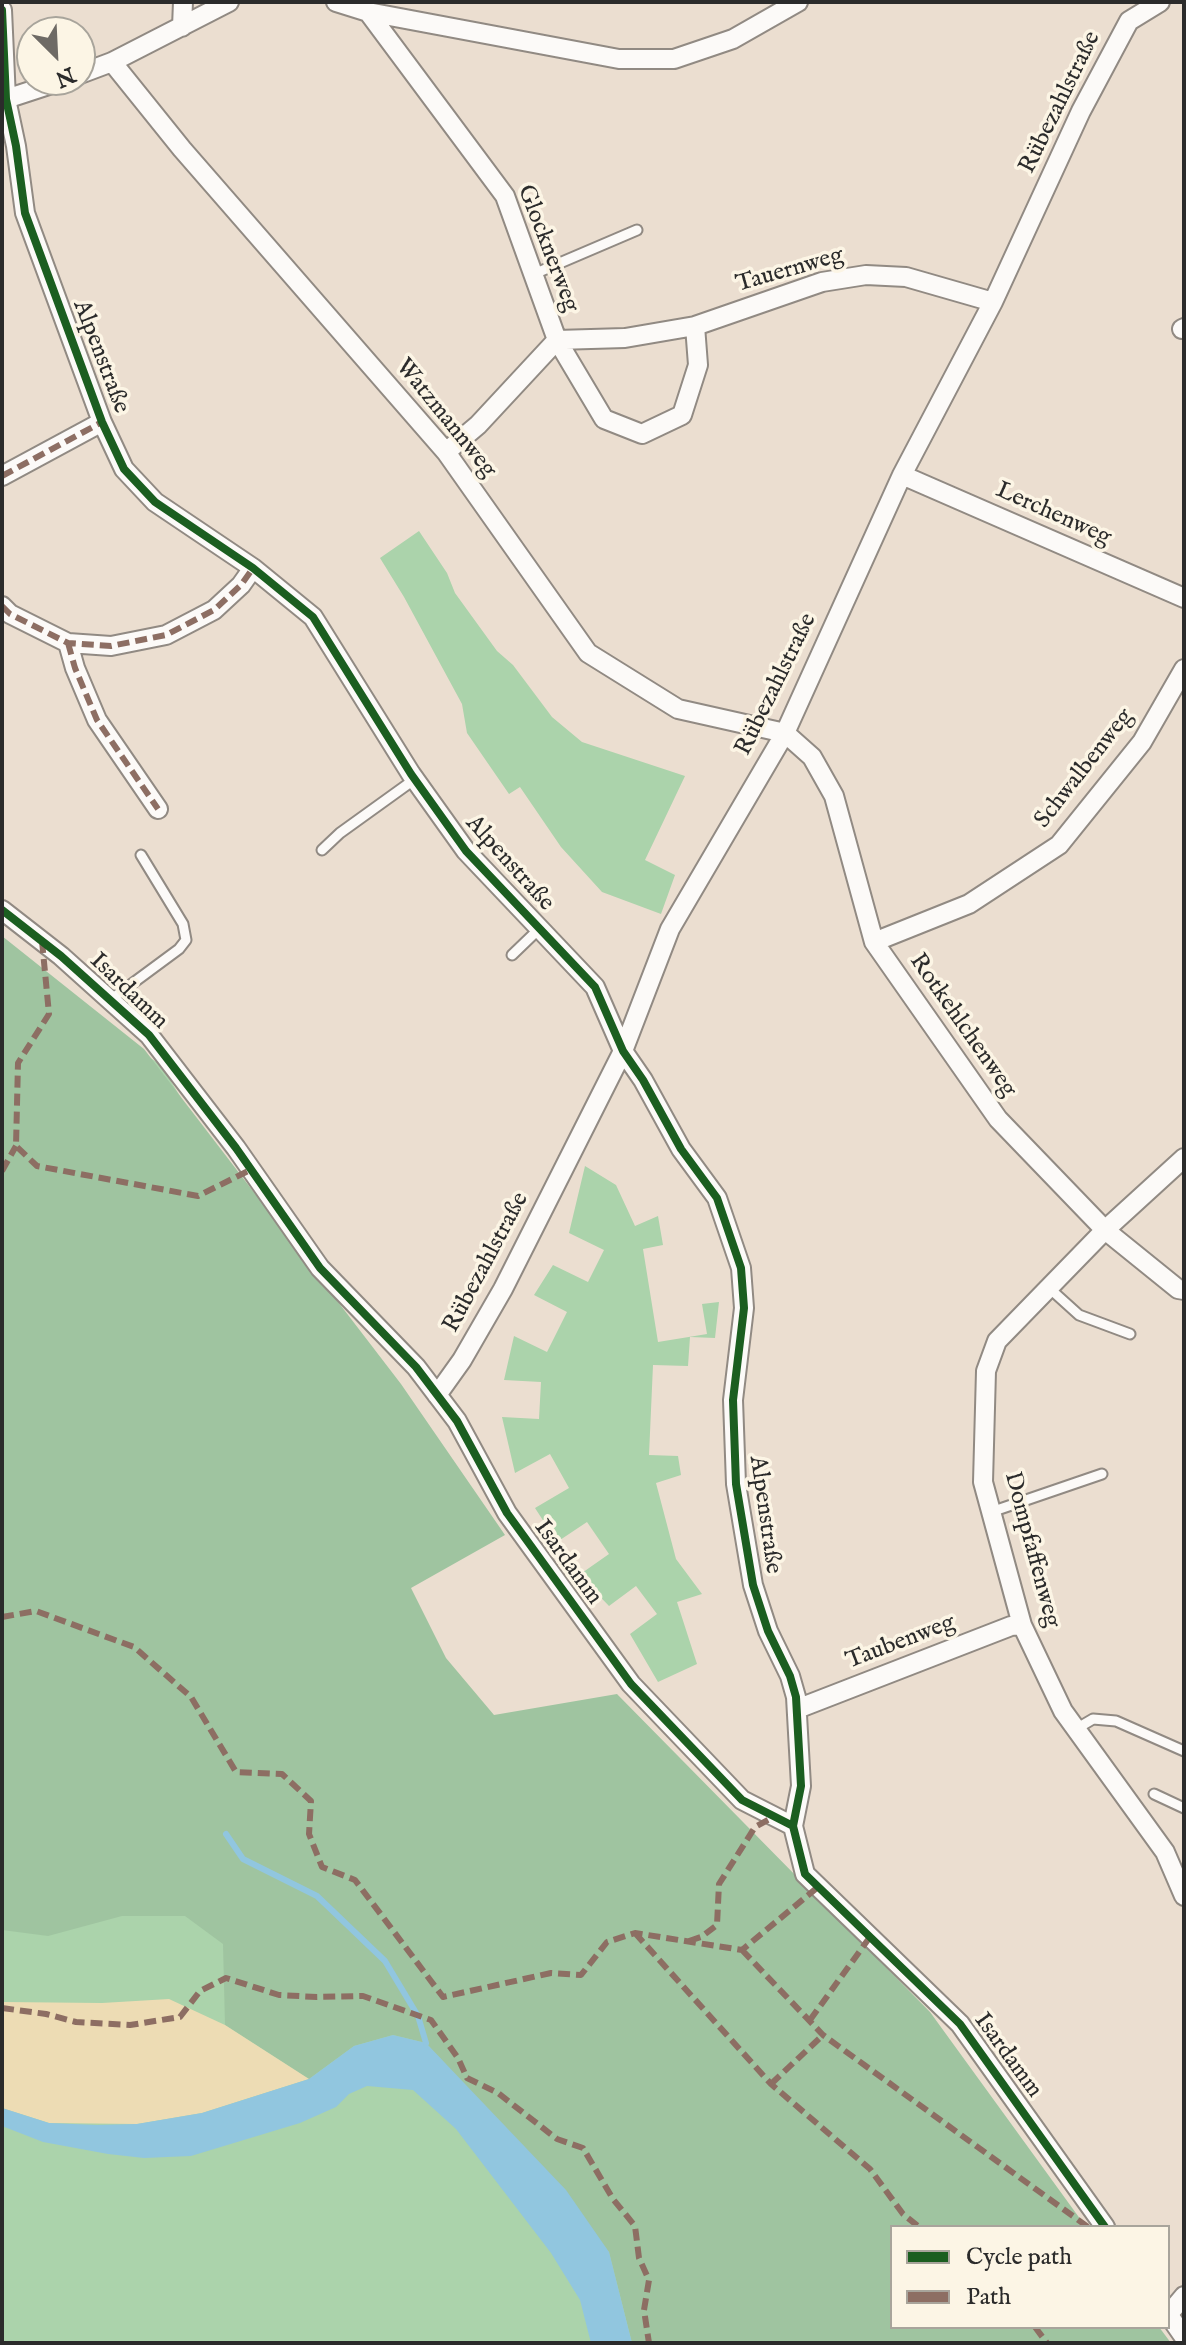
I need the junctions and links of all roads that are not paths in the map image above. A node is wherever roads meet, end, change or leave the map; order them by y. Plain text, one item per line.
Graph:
1 (183, 2) edge
2 (229, 2) edge
3 (336, 2) edge
4 (798, 2) edge
5 (1152, 3) edge
6 (2, 10) edge
7 (368, 12) junction
8 (182, 27) junction
9 (112, 62) junction
10 (96, 68) edge
11 (16, 96) edge
12 (6, 99) junction
13 (9, 148) edge
14 (637, 230) dead end
15 (533, 274) junction
16 (993, 302) junction
17 (695, 326) junction
18 (557, 340) junction
19 (102, 422) junction
20 (446, 452) junction
21 (902, 475) junction
22 (2, 476) edge
23 (253, 568) junction
24 (1184, 598) edge
25 (2, 606) edge
26 (68, 643) junction
27 (1184, 669) edge
28 (785, 733) junction
29 (415, 779) junction
30 (158, 809) dead end
31 (322, 850) dead end
32 (141, 855) dead end
33 (2, 910) edge
34 (539, 929) junction
35 (874, 942) junction
36 (512, 955) dead end
37 (110, 1000) junction
38 (623, 1051) junction
39 (1184, 1158) edge
40 (1105, 1230) junction
41 (1048, 1287) junction
42 (1184, 1290) edge
43 (1130, 1334) dead end
44 (437, 1395) junction
45 (1102, 1474) dead end
46 (991, 1512) junction
47 (1022, 1625) junction
48 (797, 1709) junction
49 (1076, 1729) junction
50 (1184, 1751) edge
51 (1154, 1794) dead end
52 (1184, 1808) edge
53 (793, 1826) junction
54 (1184, 1896) edge
55 (1104, 2225) edge
56 (1184, 2296) edge
57 (1170, 2312) edge
58 (1170, 2317) edge
59 (1184, 2337) edge

1 - 8 street
2 - 8 street
3 - 7 street
4 - 7 street
5 - 16 street, Rübezahlstraße
6 - 12 street, Alpenstraße
7 - 15 street, Glocknerweg
8 - 9 street
9 - 10 street
9 - 20 street, Watzmannweg
11 - 12 street
12 - 13 street, Alpenstraße
13 - 19 street, Alpenstraße
14 - 15 lane
15 - 18 street, Glocknerweg
16 - 17 street, Tauernweg
16 - 21 street, Rübezahlstraße
17 - 18 street, Tauernweg
17 - 18 street
18 - 20 street, Glocknerweg
19 - 22 street
19 - 23 street, Alpenstraße
20 - 28 street, Watzmannweg
21 - 24 street, Lerchenweg
21 - 28 street, Rübezahlstraße
23 - 26 street
23 - 29 street, Alpenstraße
25 - 26 street
26 - 30 street
27 - 35 street, Schwalbenweg
28 - 35 street, Rotkehlchenweg
28 - 38 street, Rübezahlstraße
29 - 31 lane
29 - 34 street, Alpenstraße
32 - 37 lane
33 - 37 street, Isardamm
34 - 36 lane
34 - 38 street, Alpenstraße
35 - 40 street, Rotkehlchenweg
37 - 44 street, Isardamm
38 - 44 street, Rübezahlstraße
38 - 48 street, Alpenstraße
39 - 40 street, Dompfaffenweg
40 - 41 street, Dompfaffenweg
40 - 42 street, Rotkehlchenweg
41 - 43 lane
41 - 46 street, Dompfaffenweg
44 - 53 street, Isardamm
45 - 46 lane
46 - 47 street, Dompfaffenweg
47 - 48 street, Taubenweg
47 - 49 street, Dompfaffenweg
48 - 53 street, Alpenstraße
49 - 50 lane
49 - 54 street, Dompfaffenweg
51 - 52 lane
53 - 55 street, Isardamm
56 - 57 street
58 - 59 street

